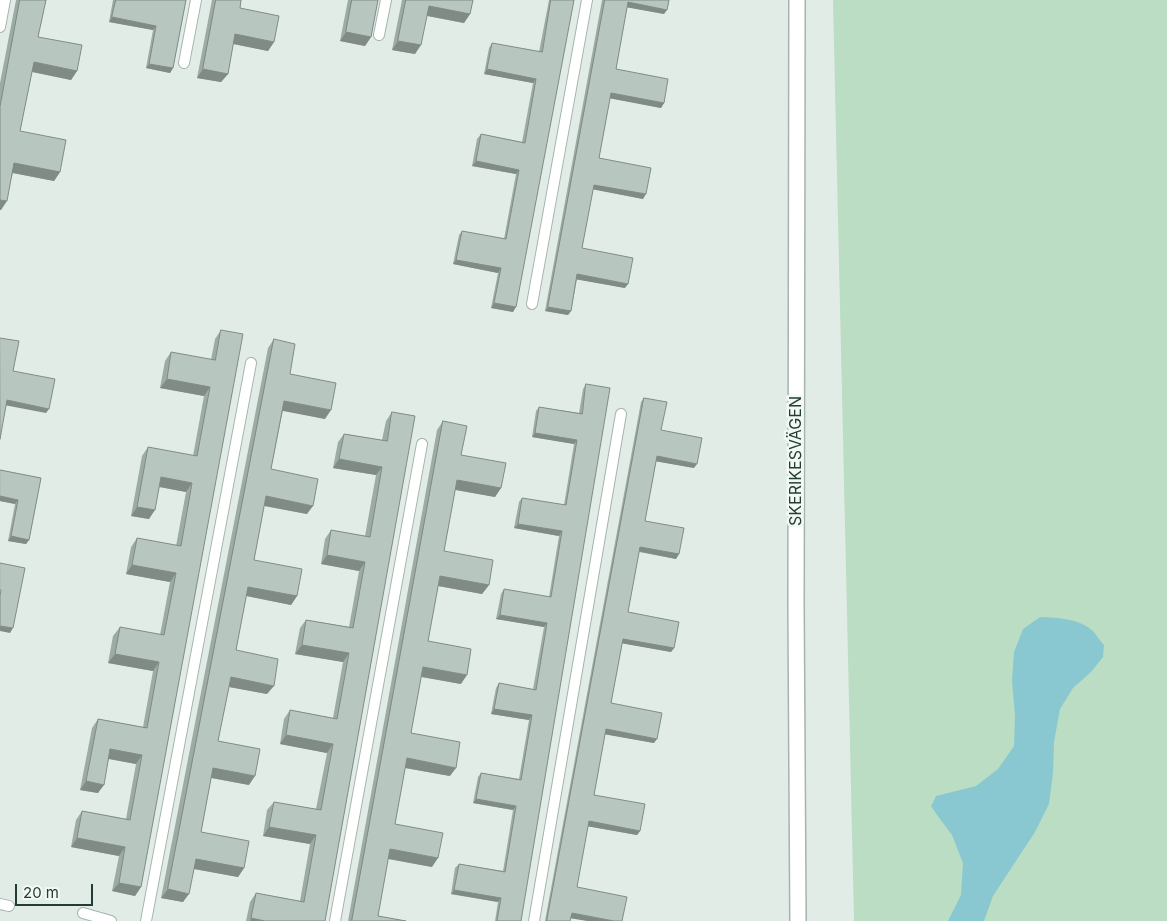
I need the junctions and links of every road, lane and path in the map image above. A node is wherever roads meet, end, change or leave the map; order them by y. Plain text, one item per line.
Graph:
1 (5, 0) edge
2 (196, 0) edge
3 (386, 0) edge
4 (587, 0) edge
5 (797, 0) edge
6 (0, 27) edge
7 (379, 35) dead end
8 (184, 63) dead end
9 (532, 304) dead end
10 (251, 363) dead end
11 (621, 414) dead end
12 (422, 444) dead end
13 (83, 913) dead end
14 (111, 921) edge
15 (146, 921) edge
16 (335, 921) edge
17 (534, 921) edge
18 (798, 921) edge

1 - 6 lane
2 - 8 lane
3 - 7 lane
4 - 9 lane
5 - 18 street, SKERIKESVÄGEN
10 - 15 lane
11 - 17 lane
12 - 16 lane
13 - 14 lane

